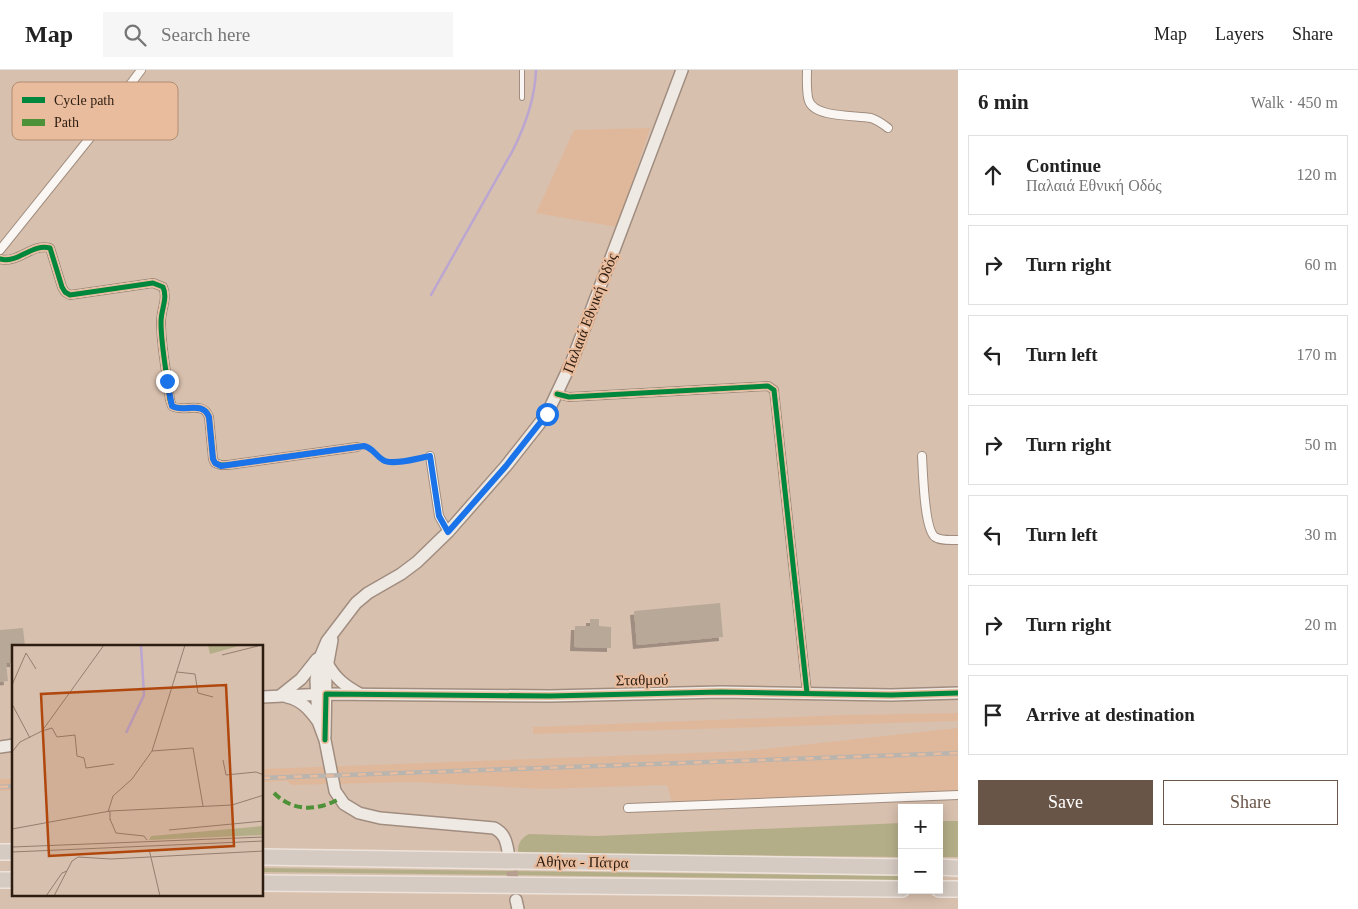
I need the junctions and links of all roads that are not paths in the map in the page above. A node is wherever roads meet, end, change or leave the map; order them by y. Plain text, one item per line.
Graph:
1 (141, 70) edge
2 (522, 70) edge
3 (682, 70) edge
4 (807, 70) edge
5 (132, 82) edge
6 (522, 98) dead end
7 (888, 128) dead end
8 (87, 140) edge
9 (0, 250) edge
10 (0, 259) edge
11 (557, 394) junction
12 (357, 447) road end
13 (430, 456) road end
14 (922, 456) dead end
15 (448, 532) junction
16 (958, 540) edge
17 (338, 625) junction
18 (322, 651) junction
19 (327, 663) junction
20 (807, 693) junction
21 (958, 693) edge
22 (320, 694) junction
23 (362, 694) junction
24 (281, 696) junction
25 (264, 697) edge
26 (318, 721) junction
27 (324, 740) junction
28 (958, 795) edge
29 (628, 808) dead end
30 (508, 851) tunnel mouth
31 (264, 857) edge
32 (898, 867) edge
33 (943, 867) edge
34 (958, 868) edge
35 (264, 883) edge
36 (898, 889) edge
37 (943, 889) edge
38 (958, 889) edge

1 - 5 street
2 - 6 lane
3 - 11 main road, Παλαιά Εθνική Οδός
4 - 7 street
8 - 9 street
10 - 12 street
11 - 15 main road, Παλαιά Εθνική Οδός
11 - 20 street
13 - 15 street
14 - 16 street
15 - 17 main road, Παλαιά Εθνική Οδός
17 - 18 main road, Παλαιά Εθνική Οδός
17 - 19 main road, Παλαιά Εθνική Οδός
18 - 22 main road, Παλαιά Εθνική Οδός
18 - 24 main road
19 - 22 main road, Παλαιά Εθνική Οδός
19 - 23 main road
20 - 21 main road, Σταθμού
20 - 23 main road, Σταθμού
22 - 23 main road, Σταθμού
22 - 24 main road, Σταθμού
22 - 26 main road
22 - 27 main road
24 - 25 main road, Σταθμού
24 - 26 main road
26 - 27 main road
27 - 30 main road
28 - 29 street
31 - 32 highway, Αθήνα - Πάτρα
33 - 34 highway
35 - 36 highway, Αθήνα - Πάτρα
37 - 38 highway

